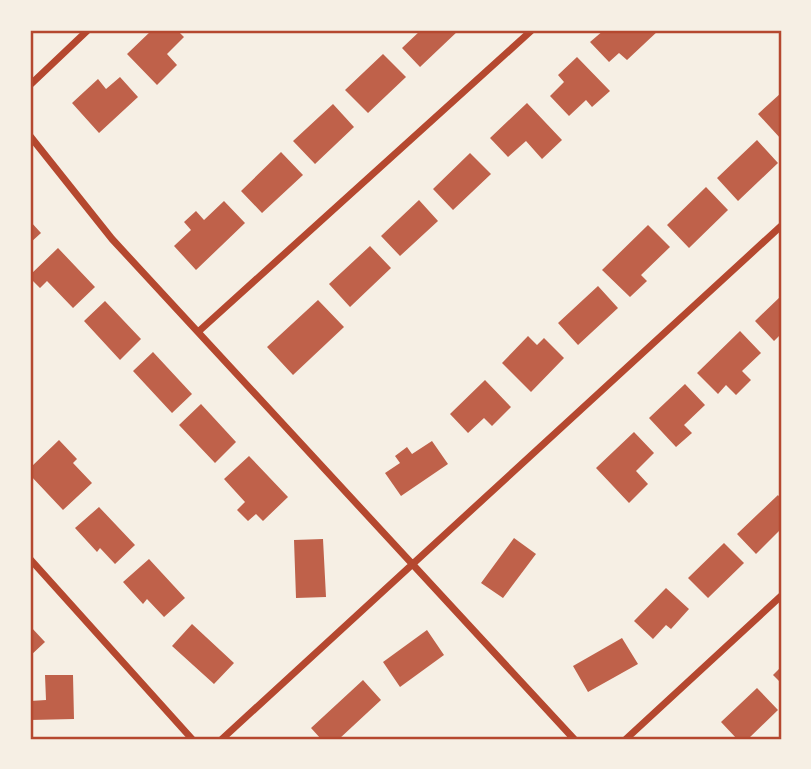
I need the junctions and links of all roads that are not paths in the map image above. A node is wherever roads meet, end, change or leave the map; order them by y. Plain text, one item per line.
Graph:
1 (88, 30) edge
2 (531, 30) edge
3 (30, 85) edge
4 (30, 136) edge
5 (781, 226) edge
6 (198, 332) junction
7 (30, 559) edge
8 (413, 565) junction
9 (781, 596) edge
10 (192, 739) edge
11 (222, 739) edge
12 (574, 739) edge
13 (626, 739) edge

1 - 3 street
2 - 6 street
4 - 6 street
5 - 8 street
6 - 8 street
7 - 10 street
8 - 11 street
8 - 12 street
9 - 13 street

